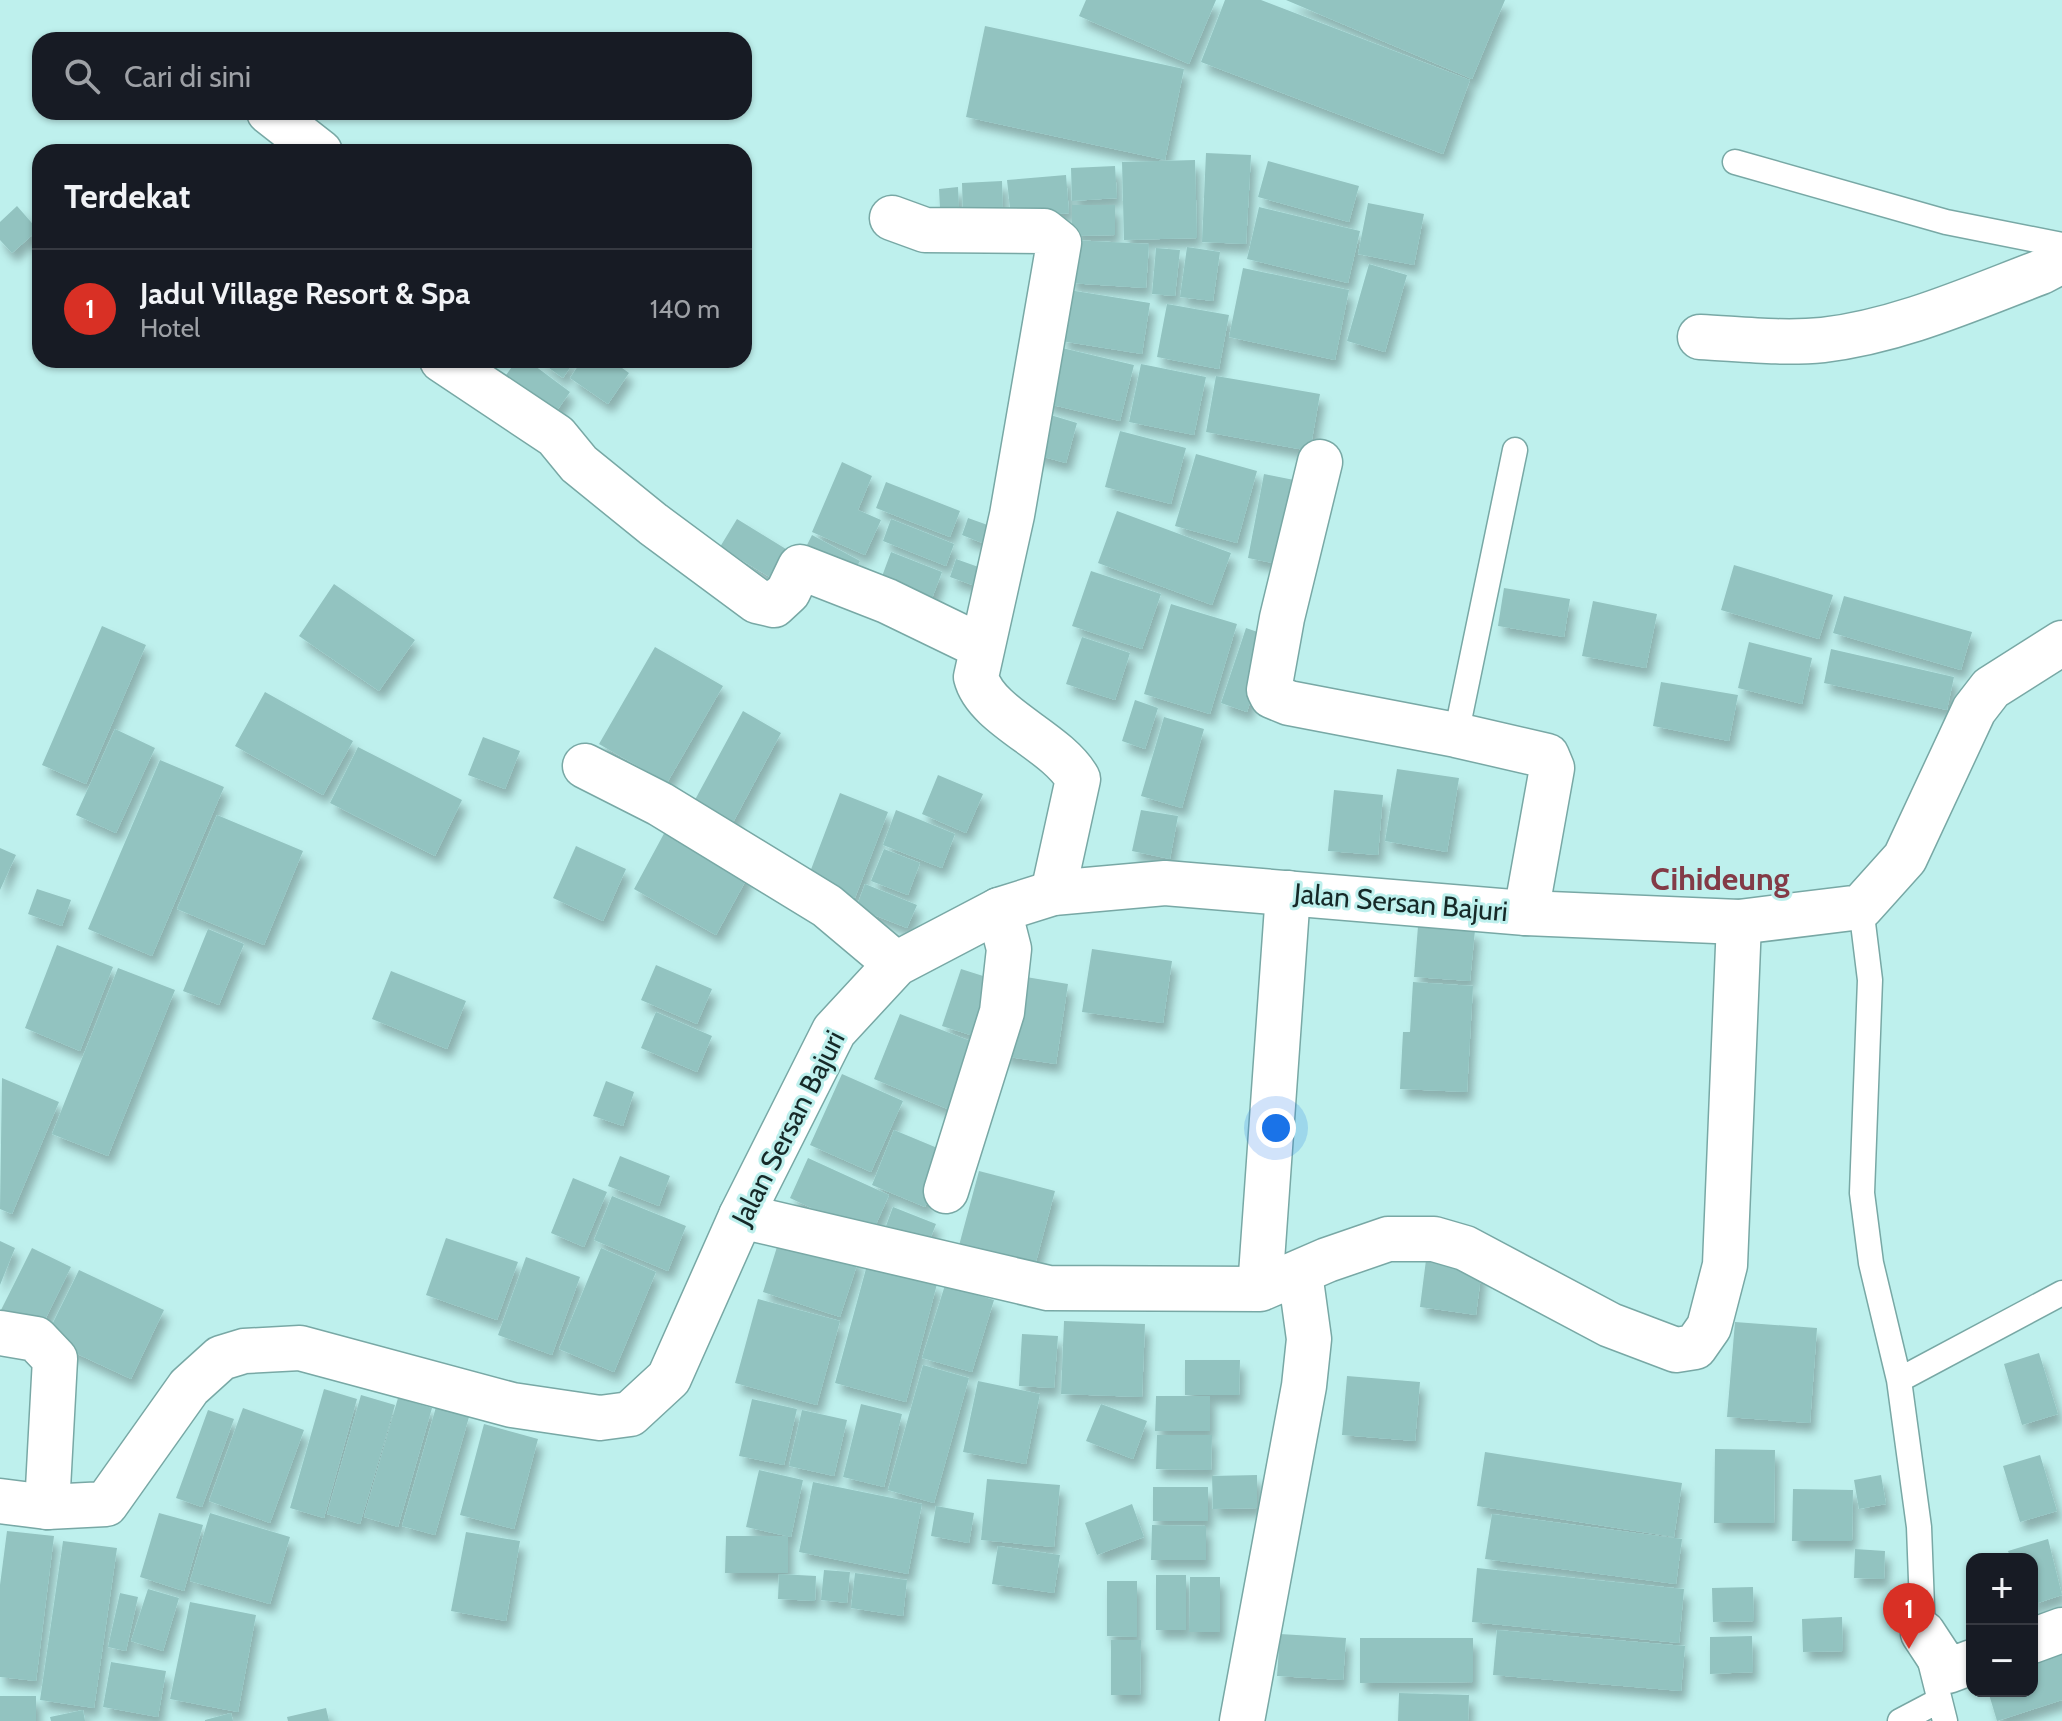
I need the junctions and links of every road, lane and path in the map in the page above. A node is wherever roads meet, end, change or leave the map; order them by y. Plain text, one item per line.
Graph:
1 (279, 120) edge
2 (310, 144) edge
3 (1735, 162) dead end
4 (892, 218) dead end
5 (2062, 245) edge
6 (2062, 261) edge
7 (1700, 337) dead end
8 (454, 368) edge
9 (1515, 450) dead end
10 (1320, 462) dead end
11 (2062, 643) edge
12 (982, 647) junction
13 (1456, 735) junction
14 (585, 766) dead end
15 (1053, 893) junction
16 (1288, 893) junction
17 (1861, 907) junction
18 (999, 910) junction
19 (1526, 913) junction
20 (1739, 922) junction
21 (896, 964) junction
22 (946, 1191) dead end
23 (741, 1216) junction
24 (1300, 1273) junction
25 (1260, 1289) junction
26 (2062, 1293) edge
27 (0, 1333) edge
28 (1899, 1380) junction
29 (0, 1501) edge
30 (47, 1507) junction
31 (2062, 1630) edge
32 (1923, 1633) junction
33 (2038, 1639) edge
34 (1966, 1664) edge
35 (1942, 1711) edge
36 (1242, 1721) edge
37 (1900, 1721) edge

1 - 2 street
3 - 5 lane
4 - 12 street
6 - 7 street
8 - 12 street
9 - 13 lane
10 - 13 street
11 - 17 street
12 - 15 street
13 - 19 street
14 - 21 street
15 - 16 street, Jalan Sersan Bajuri
15 - 18 street, Jalan Sersan Bajuri
16 - 19 street, Jalan Sersan Bajuri
16 - 25 street
17 - 20 street, Jalan Sersan Bajuri
17 - 28 lane
18 - 21 street, Jalan Sersan Bajuri
18 - 22 street
19 - 20 street, Jalan Sersan Bajuri
20 - 24 street
21 - 23 street, Jalan Sersan Bajuri
23 - 25 street
23 - 30 street, Jalan Sersan Bajuri
24 - 25 street
24 - 36 street
26 - 28 lane
27 - 30 street
28 - 32 lane
29 - 30 street, Jalan Sersan Bajuri
31 - 33 street
32 - 34 street
32 - 35 lane
35 - 37 lane

